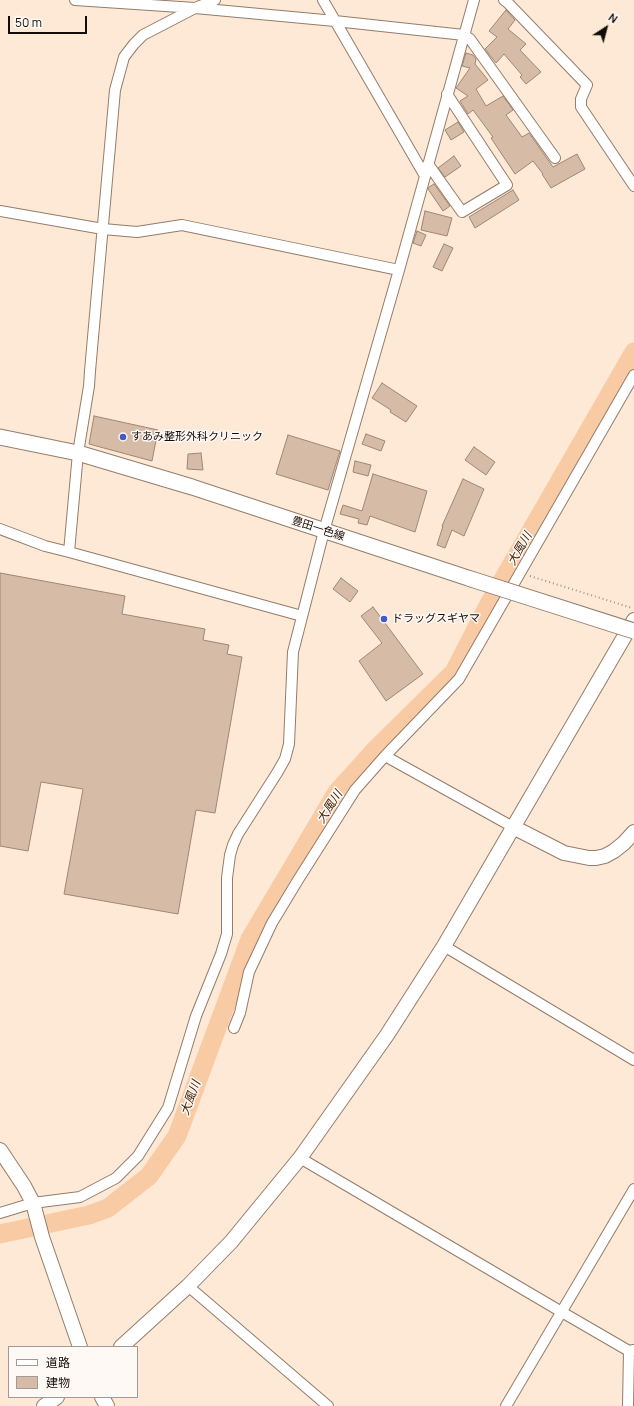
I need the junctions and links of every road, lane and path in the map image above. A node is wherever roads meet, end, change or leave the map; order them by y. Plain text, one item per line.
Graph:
1 (75, 0) edge
2 (215, 0) edge
3 (323, 0) edge
4 (474, 0) edge
5 (504, 0) edge
6 (194, 8) junction
7 (335, 21) junction
8 (464, 36) junction
9 (447, 94) junction
10 (556, 158) dead end
11 (428, 164) junction
12 (425, 176) junction
13 (634, 186) edge
14 (0, 211) edge
15 (103, 229) junction
16 (399, 270) junction
17 (634, 375) edge
18 (0, 437) edge
19 (78, 453) junction
20 (0, 529) edge
21 (324, 531) junction
22 (69, 552) junction
23 (521, 573) junction
24 (634, 609) edge
25 (302, 616) junction
26 (634, 620) edge
27 (634, 631) edge
28 (385, 756) junction
29 (513, 827) junction
30 (634, 832) edge
31 (444, 946) junction
32 (234, 1028) dead end
33 (634, 1060) edge
34 (0, 1150) edge
35 (300, 1158) junction
36 (634, 1189) edge
37 (33, 1203) junction
38 (0, 1213) edge
39 (188, 1286) junction
40 (560, 1312) junction
41 (80, 1346) edge
42 (122, 1346) edge
43 (631, 1350) edge
44 (56, 1398) edge
45 (44, 1406) edge
46 (328, 1406) edge
47 (506, 1406) edge
48 (628, 1406) edge

1 - 6 street
2 - 6 street
3 - 7 street
4 - 8 street
5 - 13 street
6 - 7 street
6 - 15 street
7 - 8 street
7 - 12 street
8 - 9 street
8 - 10 street
9 - 11 street
9 - 11 street
11 - 12 street
12 - 16 street
14 - 15 street
15 - 16 street
15 - 19 street
16 - 21 street
17 - 23 street
18 - 19 main road, 豊田一色線
19 - 21 main road, 豊田一色線
19 - 22 street
20 - 22 street
21 - 25 street
21 - 27 main road, 豊田一色線, bridge
22 - 25 street
23 - 24 path
23 - 28 street
25 - 37 street
26 - 29 street
28 - 29 street
28 - 32 street
29 - 30 street
29 - 31 street
31 - 33 street
31 - 35 street
34 - 37 street
35 - 39 street
35 - 40 street
36 - 40 street
37 - 38 street
37 - 41 street
39 - 42 street
39 - 46 street
40 - 43 street
40 - 47 street
43 - 48 street
44 - 45 street

